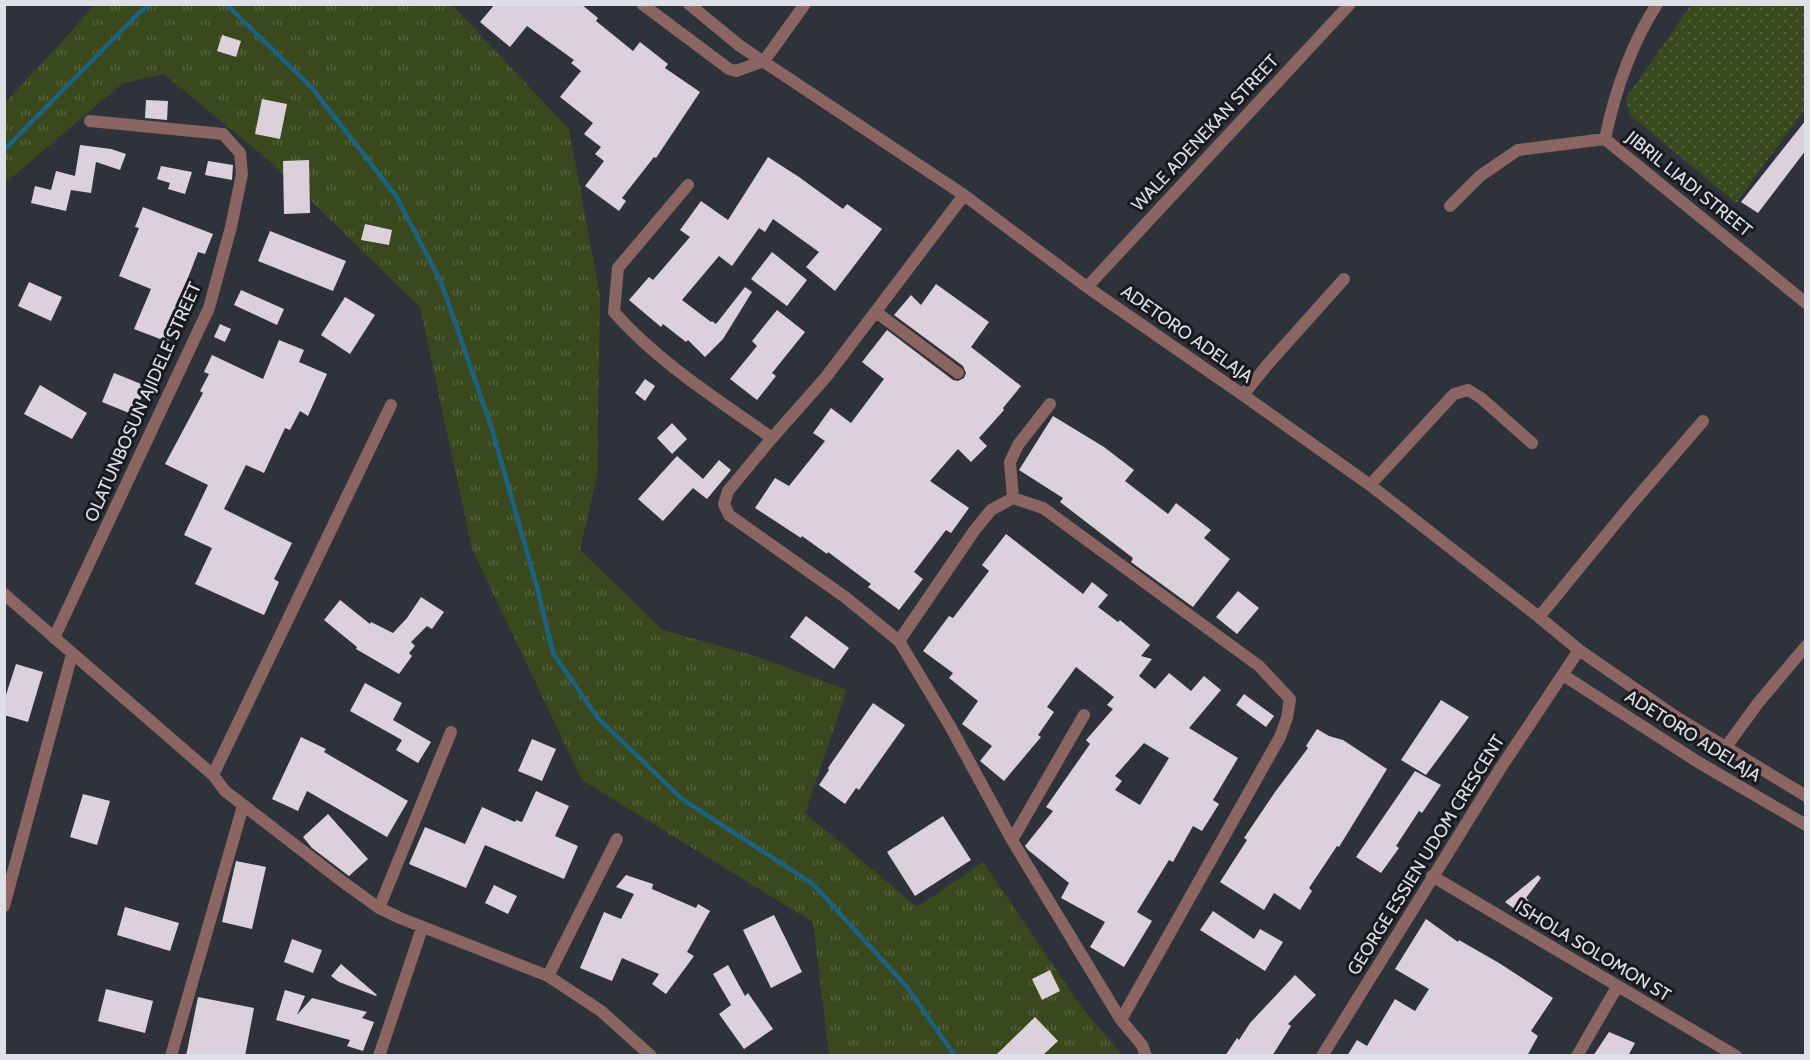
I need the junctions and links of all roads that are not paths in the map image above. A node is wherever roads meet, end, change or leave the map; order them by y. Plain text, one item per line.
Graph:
1 (642, 4) edge
2 (688, 4) edge
3 (805, 4) edge
4 (1350, 4) edge
5 (1657, 4) edge
6 (764, 61) junction
7 (90, 121) dead end
8 (1605, 139) junction
9 (688, 185) dead end
10 (964, 195) junction
11 (1450, 206) dead end
12 (1344, 279) dead end
13 (1087, 286) junction
14 (1806, 303) edge
15 (876, 312) junction
16 (958, 373) dead end
17 (1243, 395) junction
18 (1050, 404) dead end
19 (392, 405) dead end
20 (1703, 421) dead end
21 (772, 438) junction
22 (1532, 443) dead end
23 (1370, 485) junction
24 (1013, 498) junction
25 (4, 594) edge
26 (1539, 616) junction
27 (54, 638) junction
28 (899, 641) junction
29 (1806, 646) edge
30 (1579, 650) junction
31 (72, 654) junction
32 (1563, 675) junction
33 (1084, 715) dead end
34 (451, 732) dead end
35 (1726, 747) junction
36 (213, 775) junction
37 (1806, 796) edge
38 (243, 806) junction
39 (1806, 825) edge
40 (617, 839) dead end
41 (1012, 840) junction
42 (1432, 876) junction
43 (4, 906) edge
44 (379, 908) junction
45 (422, 928) junction
46 (548, 976) junction
47 (1617, 987) junction
48 (1120, 1020) junction
49 (171, 1056) edge
50 (379, 1056) edge
51 (651, 1056) edge
52 (1146, 1056) edge
53 (1322, 1056) edge
54 (1577, 1056) edge
55 (1736, 1056) edge

1 - 6 street
2 - 6 street, ADETORO ADELAJA
3 - 6 street
4 - 13 street, WALE ADENEKAN STREET
5 - 8 street, JIBRIL LIADI STREET
6 - 10 street, ADETORO ADELAJA
7 - 27 street, OLATUNBOSUN AJIDELE STREET
8 - 11 street
8 - 14 street, JIBRIL LIADI STREET
9 - 21 street
10 - 13 street, ADETORO ADELAJA
10 - 15 street
12 - 17 street
13 - 17 street, ADETORO ADELAJA
15 - 16 street
15 - 21 street
17 - 23 street, ADETORO ADELAJA
18 - 24 street
19 - 36 street
20 - 26 street
21 - 28 street
22 - 23 street
23 - 26 street, ADETORO ADELAJA
24 - 28 street
24 - 48 street
25 - 27 street
26 - 30 street, ADETORO ADELAJA
27 - 31 street
28 - 41 street
29 - 35 street
30 - 32 street, GEORGE ESSIEN UDOM CRESCENT
30 - 35 street, ADETORO ADELAJA
31 - 36 street
31 - 43 street
32 - 39 street, ADETORO ADELAJA
32 - 42 street, GEORGE ESSIEN UDOM CRESCENT
33 - 41 street
34 - 44 street
35 - 37 street, ADETORO ADELAJA
36 - 38 street
38 - 44 street
38 - 49 street
40 - 46 street
41 - 48 street
42 - 47 street, ISHOLA SOLOMON ST
42 - 53 street, GEORGE ESSIEN UDOM CRESCENT
44 - 45 street
45 - 46 street
45 - 50 street
46 - 51 street
47 - 54 street
47 - 55 street, ISHOLA SOLOMON ST
48 - 52 street

